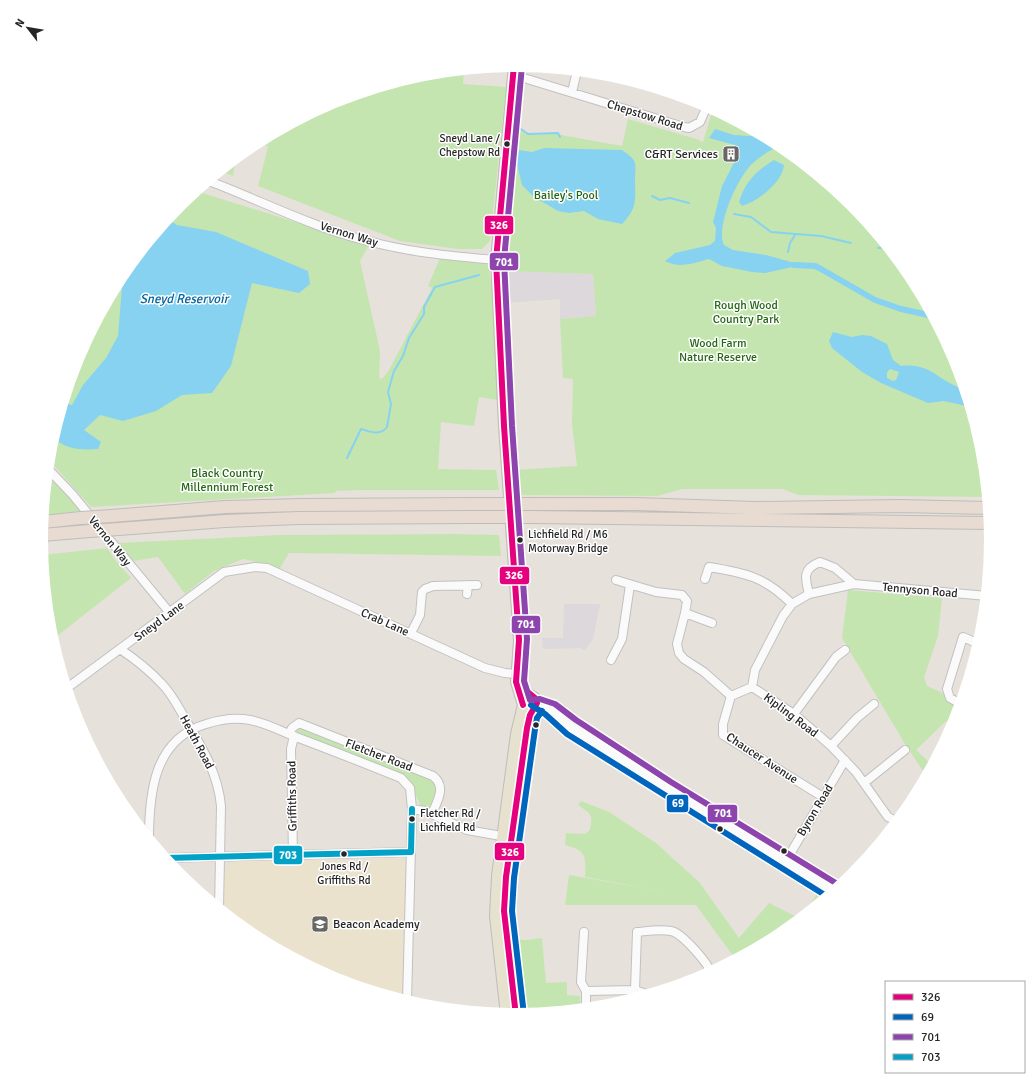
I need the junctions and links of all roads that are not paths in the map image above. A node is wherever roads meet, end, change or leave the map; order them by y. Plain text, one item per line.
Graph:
1 (514, 72) edge
2 (520, 72) edge
3 (576, 76) edge
4 (572, 92) junction
5 (705, 112) edge
6 (214, 183) edge
7 (496, 264) junction
8 (53, 475) edge
9 (984, 508) edge
10 (49, 521) edge
11 (984, 523) edge
12 (48, 534) edge
13 (255, 567) joint
14 (705, 579) dead end
15 (616, 580) dead end
16 (854, 584) junction
17 (468, 585) junction
18 (477, 585) dead end
19 (630, 585) junction
20 (467, 594) dead end
21 (809, 594) junction
22 (982, 596) edge
23 (792, 604) junction
24 (170, 613) junction
25 (685, 613) junction
26 (712, 623) dead end
27 (411, 633) junction
28 (974, 642) edge
29 (120, 649) junction
30 (845, 650) dead end
31 (611, 660) dead end
32 (516, 674) junction
33 (71, 685) edge
34 (752, 687) junction
35 (731, 696) junction
36 (956, 701) edge
37 (534, 702) junction
38 (523, 704) junction
39 (874, 704) dead end
40 (794, 714) junction
41 (191, 729) junction
42 (292, 735) junction
43 (832, 746) junction
44 (905, 750) dead end
45 (845, 760) junction
46 (864, 783) junction
47 (823, 797) junction
48 (412, 809) junction
49 (432, 814) junction
50 (893, 819) edge
51 (150, 832) edge
52 (507, 837) junction
53 (410, 852) junction
54 (221, 856) junction
55 (293, 856) junction
56 (172, 858) edge
57 (786, 861) junction
58 (829, 889) edge
59 (219, 902) edge
60 (584, 932) dead end
61 (708, 968) edge
62 (634, 990) junction
63 (586, 991) junction
64 (640, 992) edge
65 (407, 996) edge
66 (586, 1004) edge
67 (505, 1009) edge
68 (515, 1009) edge

1 - 7 main road
2 - 4 street, Chepstow Road
3 - 4 street
4 - 5 street, Chepstow Road
6 - 7 street, Vernon Way
7 - 32 main road
8 - 24 street, Vernon Way
9 - 10 highway, bridge
11 - 12 highway, bridge
13 - 24 street, Sneyd Lane
13 - 27 street, Crab Lane
14 - 23 street
15 - 19 street
16 - 21 street, Tennyson Road
16 - 21 street
16 - 22 street, Tennyson Road
17 - 18 street
17 - 20 street
17 - 27 street
19 - 25 street
19 - 31 street
21 - 23 street, Tennyson Road
23 - 34 street, Tennyson Road
24 - 29 street, Sneyd Lane
25 - 26 street
25 - 35 street
27 - 32 street, Crab Lane
28 - 36 street
29 - 33 street, Sneyd Lane
29 - 41 street, Heath Road
30 - 40 street
32 - 37 main road
32 - 38 main road
34 - 35 street, Kipling Road
34 - 40 street, Kipling Road
35 - 47 street, Chaucer Avenue
37 - 38 main road
37 - 52 main road
37 - 57 street
38 - 52 main road
39 - 43 street
40 - 43 street, Kipling Road
41 - 42 street, Fletcher Road
41 - 51 street, Fletcher Road
41 - 54 street, Heath Road
42 - 48 street, Fletcher Road
42 - 49 street, Fletcher Road
42 - 55 street, Griffiths Road
43 - 45 street, Kipling Road
44 - 46 street
45 - 46 street, Kipling Road
45 - 47 street, Byron Road
46 - 50 street, Kipling Road
47 - 57 street, Byron Road
48 - 49 street
48 - 53 street, Fletcher Road
49 - 52 street
52 - 67 main road
52 - 68 main road
53 - 55 street
53 - 65 street, Fletcher Road
54 - 55 street
54 - 56 street
54 - 59 street, Heath Road
57 - 58 street
60 - 63 street
61 - 62 street
62 - 63 street
62 - 64 street
63 - 66 street

